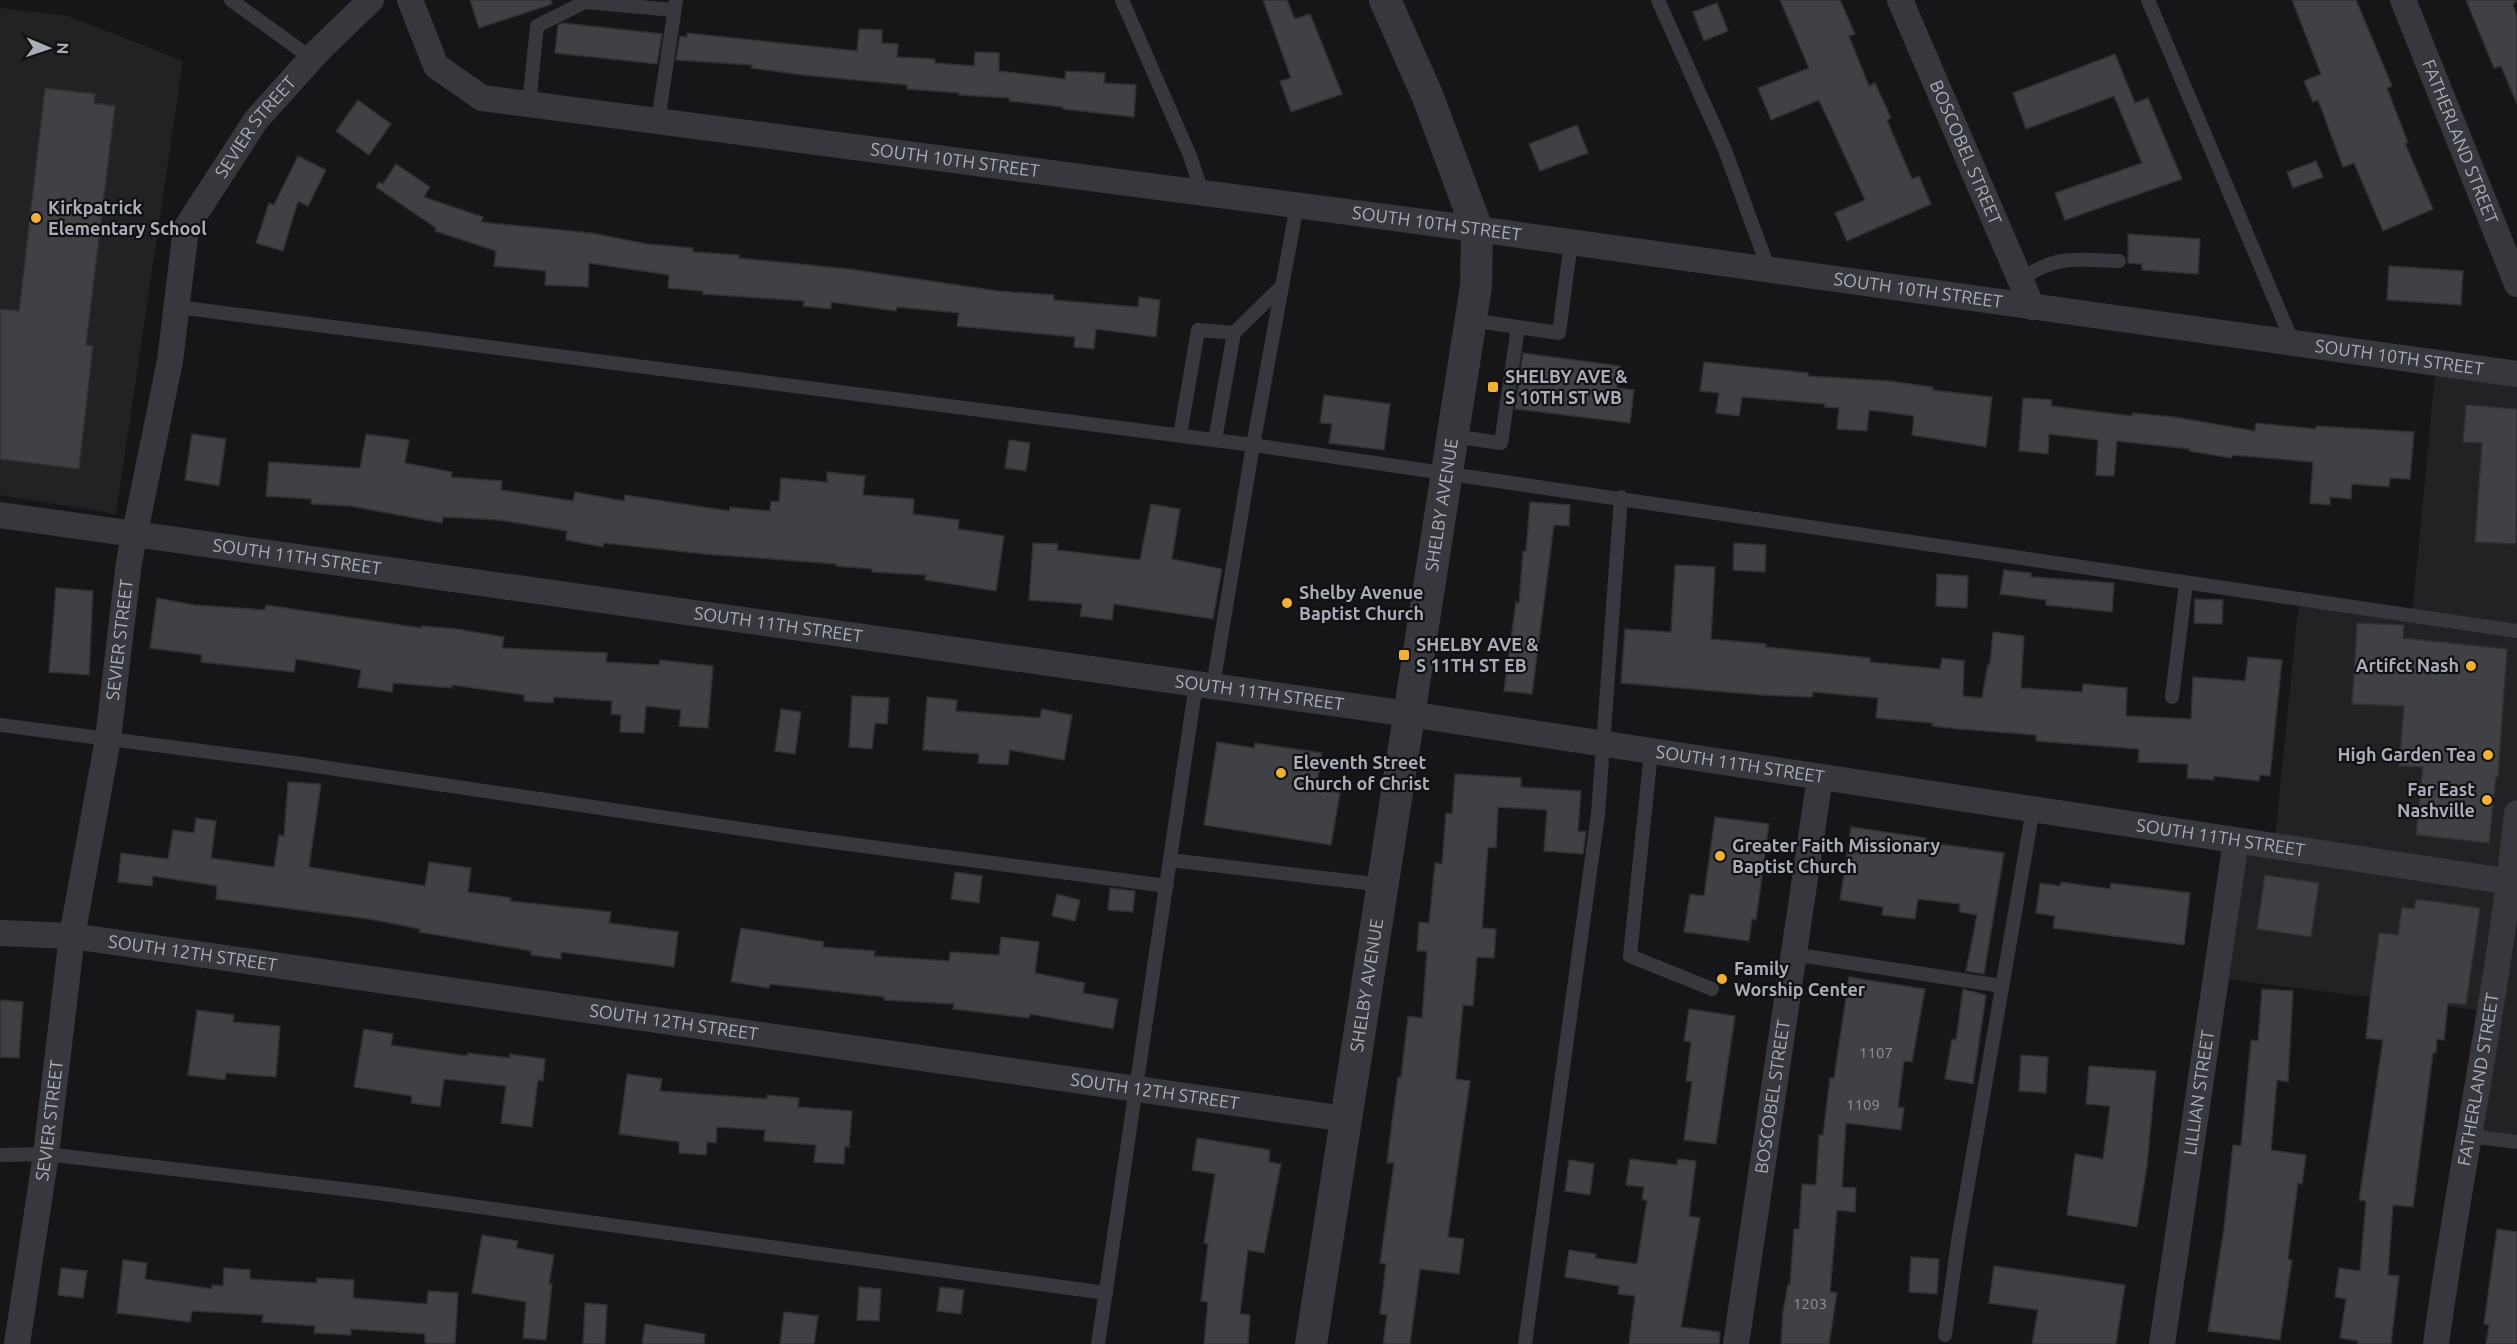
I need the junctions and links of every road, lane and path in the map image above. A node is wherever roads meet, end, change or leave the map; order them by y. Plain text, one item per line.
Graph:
1 (231, 0) edge
2 (371, 0) edge
3 (410, 0) edge
4 (1122, 0) edge
5 (1385, 0) edge
6 (1658, 0) edge
7 (1900, 0) edge
8 (2148, 0) edge
9 (2403, 0) edge
10 (675, 5) edge
11 (311, 58) junction
12 (529, 104) junction
13 (658, 121) junction
14 (1203, 192) junction
15 (1297, 205) junction
16 (1477, 229) junction
17 (1571, 242) junction
18 (2119, 261) dead end
19 (1769, 270) junction
20 (2021, 279) junction
21 (2517, 284) edge
22 (1282, 286) junction
23 (177, 307) junction
24 (2032, 307) junction
25 (1470, 320) junction
26 (1518, 327) junction
27 (1234, 333) junction
28 (2293, 343) junction
29 (2517, 374) edge
30 (1180, 435) junction
31 (1451, 435) junction
32 (1215, 440) junction
33 (1253, 445) junction
34 (1445, 472) junction
35 (1621, 497) junction
36 (0, 515) edge
37 (135, 535) junction
38 (2186, 583) junction
39 (2517, 631) edge
40 (1204, 685) junction
41 (2172, 697) dead end
42 (1409, 714) junction
43 (0, 725) edge
44 (108, 739) junction
45 (1604, 744) junction
46 (1651, 752) junction
47 (1820, 777) junction
48 (2033, 809) junction
49 (2517, 813) edge
50 (2236, 841) junction
51 (1170, 860) junction
52 (2513, 883) edge
53 (1383, 885) junction
54 (1167, 886) junction
55 (0, 933) edge
56 (72, 936) junction
57 (1792, 954) junction
58 (2002, 986) junction
59 (1712, 989) dead end
60 (1137, 1089) junction
61 (1346, 1119) junction
62 (2469, 1136) junction
63 (2517, 1142) edge
64 (46, 1154) junction
65 (0, 1155) edge
66 (1106, 1293) junction
67 (1945, 1335) dead end
68 (17, 1344) edge
69 (1098, 1344) edge
70 (1311, 1344) edge
71 (1525, 1344) edge
72 (1736, 1344) edge
73 (2162, 1344) edge
74 (2436, 1344) edge

1 - 11 lane
2 - 11 street, SEVIER STREET
3 - 12 street, SOUTH 10TH STREET
4 - 14 lane
5 - 16 street, SHELBY AVENUE
6 - 19 lane
7 - 20 street, BOSCOBEL STREET
8 - 28 lane
9 - 21 street, FATHERLAND STREET
10 - 12 lane
10 - 13 lane
11 - 23 street, SEVIER STREET
12 - 13 street, SOUTH 10TH STREET
13 - 14 street, SOUTH 10TH STREET
14 - 15 street, SOUTH 10TH STREET
15 - 16 street, SOUTH 10TH STREET
15 - 22 lane
16 - 17 street, SOUTH 10TH STREET
16 - 25 street, SHELBY AVENUE
17 - 19 street, SOUTH 10TH STREET
17 - 26 lane
18 - 20 lane
19 - 24 street, SOUTH 10TH STREET
20 - 24 street, BOSCOBEL STREET
22 - 27 lane
22 - 33 lane
23 - 30 lane
23 - 37 street, SEVIER STREET
24 - 28 street, SOUTH 10TH STREET
25 - 26 lane
25 - 31 street, SHELBY AVENUE
26 - 31 lane
27 - 30 lane
27 - 32 lane
28 - 29 street, SOUTH 10TH STREET
30 - 32 lane
31 - 34 street, SHELBY AVENUE
32 - 33 lane
33 - 34 lane
33 - 40 lane
34 - 35 lane
34 - 42 street, SHELBY AVENUE
35 - 38 lane
35 - 45 lane
36 - 37 street, SOUTH 11TH STREET
37 - 40 street, SOUTH 11TH STREET
37 - 44 street, SEVIER STREET
38 - 39 lane
38 - 41 lane
40 - 42 street, SOUTH 11TH STREET
40 - 51 lane
42 - 45 street, SOUTH 11TH STREET
42 - 53 street, SHELBY AVENUE
43 - 44 lane
44 - 54 lane
44 - 56 street, SEVIER STREET
45 - 46 street, SOUTH 11TH STREET
45 - 71 lane
46 - 47 street, SOUTH 11TH STREET
46 - 59 lane
47 - 48 street, SOUTH 11TH STREET
47 - 57 street, BOSCOBEL STREET
48 - 50 street, SOUTH 11TH STREET
48 - 58 lane
49 - 52 street, FATHERLAND STREET
50 - 52 street, SOUTH 11TH STREET
50 - 73 street, LILLIAN STREET
51 - 53 lane
51 - 54 lane
52 - 62 street, FATHERLAND STREET
53 - 61 street, SHELBY AVENUE
54 - 60 lane
55 - 56 street, SOUTH 12TH STREET
56 - 60 street, SOUTH 12TH STREET
56 - 64 street, SEVIER STREET
57 - 58 lane
57 - 72 street, BOSCOBEL STREET
58 - 67 lane
60 - 61 street, SOUTH 12TH STREET
60 - 66 lane
61 - 70 street, SHELBY AVENUE
62 - 63 lane
62 - 74 street, FATHERLAND STREET
64 - 65 lane
64 - 66 lane
64 - 68 street, SEVIER STREET
66 - 69 lane

